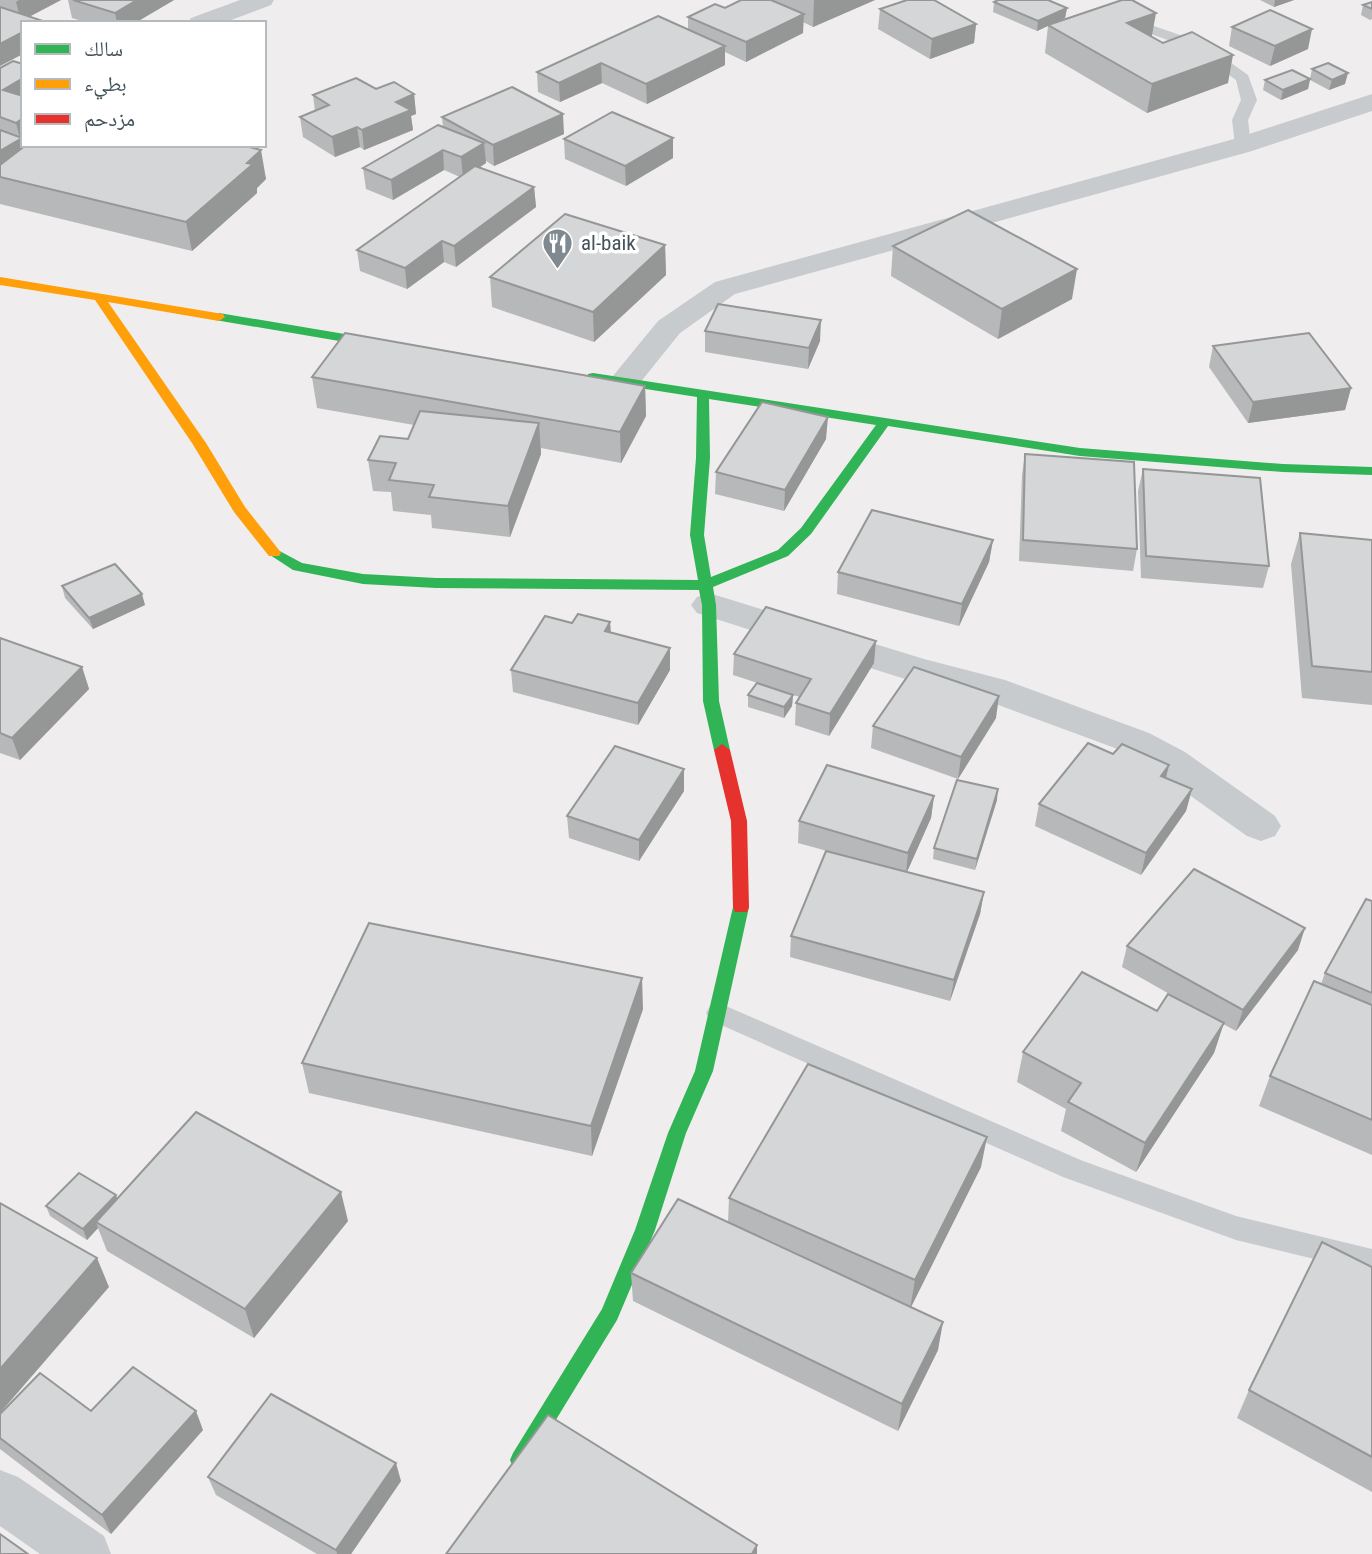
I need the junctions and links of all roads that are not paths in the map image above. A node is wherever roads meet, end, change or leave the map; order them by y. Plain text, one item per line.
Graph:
1 (262, 0) edge
2 (205, 21) edge
3 (1128, 21) edge
4 (1372, 102) edge
5 (1242, 145) junction
6 (0, 281) edge
7 (100, 299) junction
8 (404, 348) edge
9 (583, 376) edge
10 (624, 382) junction
11 (703, 396) junction
12 (884, 423) junction
13 (1372, 471) edge
14 (707, 595) junction
15 (1261, 826) dead end
16 (719, 1013) junction
17 (1372, 1261) edge
18 (510, 1475) edge
19 (0, 1496) edge
20 (85, 1554) edge

1 - 2 street
3 - 5 lane
4 - 5 street
5 - 10 street
6 - 7 street
7 - 8 street
7 - 14 street
9 - 10 street
10 - 11 street
11 - 12 street
11 - 14 street
12 - 13 street
12 - 14 street
14 - 15 street
14 - 16 street
16 - 17 lane
16 - 18 street
19 - 20 street

